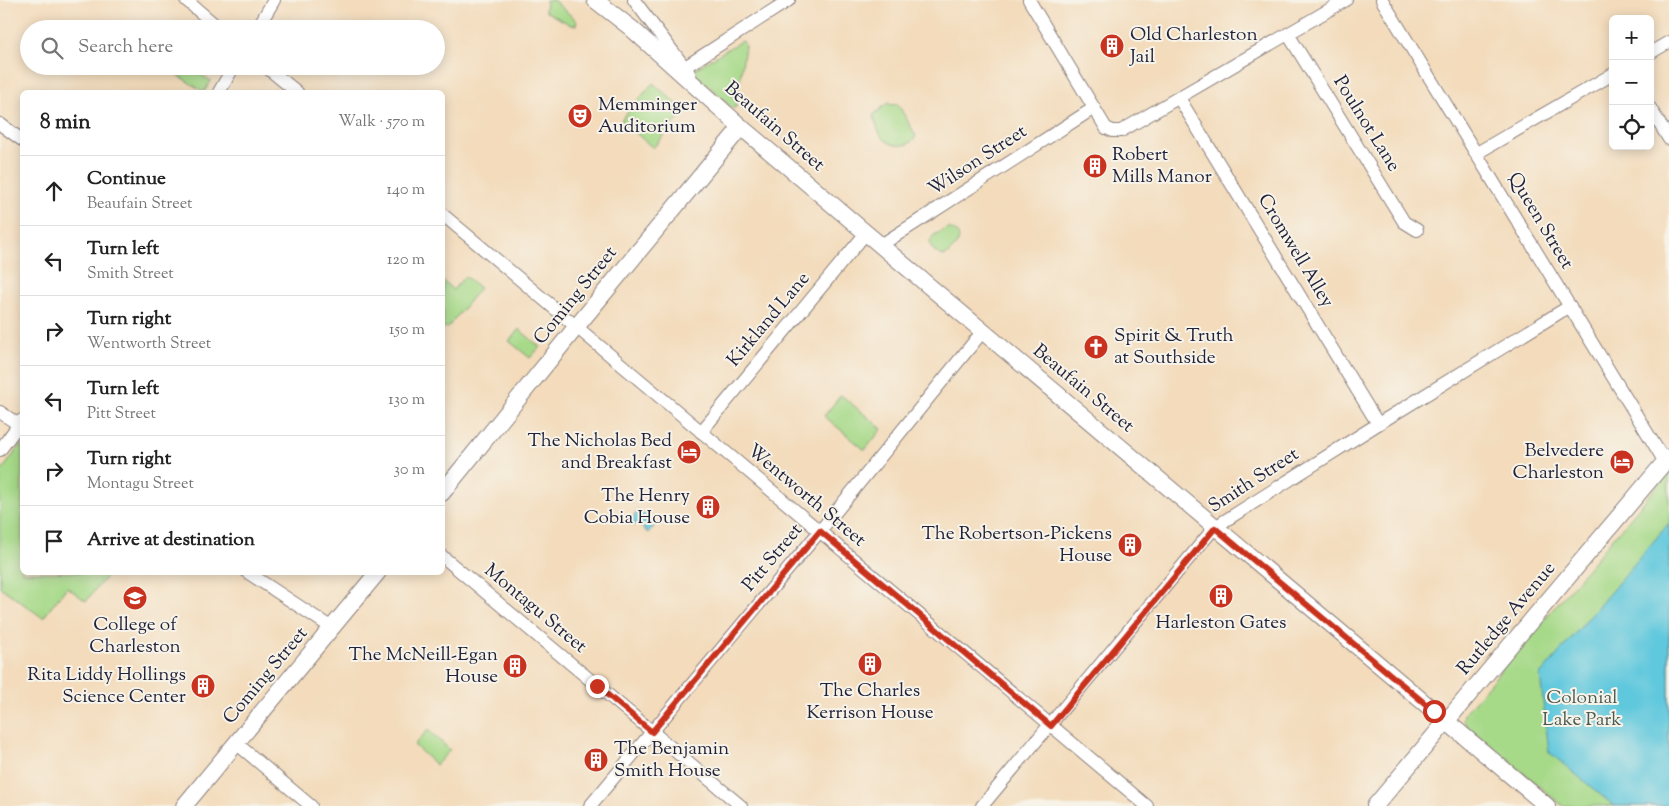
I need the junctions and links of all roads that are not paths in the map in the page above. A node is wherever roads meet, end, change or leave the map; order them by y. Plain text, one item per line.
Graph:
1 (186, 0) edge
2 (274, 0) edge
3 (595, 0) edge
4 (634, 0) edge
5 (789, 0) edge
6 (1029, 0) edge
7 (1346, 0) edge
8 (1382, 0) edge
9 (209, 20) edge
10 (262, 20) edge
11 (1288, 34) junction
12 (1669, 42) edge
13 (1654, 50) edge
14 (685, 67) junction
15 (229, 75) edge
16 (276, 75) edge
17 (1609, 76) edge
18 (220, 90) edge
19 (295, 90) edge
20 (706, 94) junction
21 (1179, 98) junction
22 (1094, 108) junction
23 (1654, 115) edge
24 (0, 124) edge
25 (742, 127) junction
26 (20, 139) edge
27 (1669, 139) edge
28 (1477, 153) junction
29 (445, 216) edge
30 (1417, 230) dead end
31 (866, 233) junction
32 (881, 245) junction
33 (1570, 306) junction
34 (577, 326) junction
35 (983, 332) junction
36 (0, 412) edge
37 (20, 423) edge
38 (1378, 424) junction
39 (20, 426) edge
40 (701, 432) junction
41 (0, 450) edge
42 (1667, 460) edge
43 (445, 489) edge
44 (1215, 528) junction
45 (820, 531) junction
46 (445, 559) edge
47 (252, 575) edge
48 (376, 575) edge
49 (332, 628) junction
50 (1446, 722) junction
51 (1051, 726) junction
52 (652, 732) junction
53 (236, 743) junction
54 (184, 806) edge
55 (311, 806) edge
56 (590, 806) edge
57 (741, 806) edge
58 (982, 806) edge
59 (1147, 806) edge
60 (1375, 806) edge
61 (1547, 806) edge

1 - 9 street
2 - 10 street
3 - 20 street, Beaufain Street
4 - 14 street
5 - 14 street
6 - 22 street
7 - 11 street
8 - 28 street, Queen Street
11 - 21 street
11 - 30 street, Poulnot Lane
12 - 13 street
14 - 20 street
15 - 18 street
16 - 19 street
17 - 28 street
20 - 25 street, Beaufain Street
21 - 22 street
21 - 38 street, Cromwell Alley
22 - 32 street, Wilson Street
23 - 27 street
24 - 26 street
25 - 31 street, Beaufain Street
25 - 34 street, Coming Street
28 - 33 street, Queen Street
29 - 34 street, Wentworth Street
31 - 32 street, Beaufain Street
31 - 40 street, Kirkland Lane
32 - 35 street, Beaufain Street
33 - 38 street, Smith Street
33 - 42 street, Queen Street
34 - 40 street, Wentworth Street
34 - 43 street, Coming Street
35 - 44 street, Beaufain Street
35 - 45 street, Pitt Street
36 - 37 street
38 - 44 street, Smith Street
39 - 41 street
40 - 45 street, Wentworth Street
42 - 50 street, Rutledge Avenue
44 - 50 street, Beaufain Street
44 - 51 street, Smith Street
45 - 51 street, Wentworth Street
45 - 52 street, Pitt Street
46 - 52 street, Montagu Street
47 - 49 street
48 - 49 street, Coming Street
49 - 53 street, Coming Street
50 - 60 street, Rutledge Avenue
50 - 61 street, Beaufain Street
51 - 58 street, Smith Street
51 - 59 street, Wentworth Street
52 - 56 street, Pitt Street
52 - 57 street, Montagu Street
53 - 54 street, Coming Street
53 - 55 street

